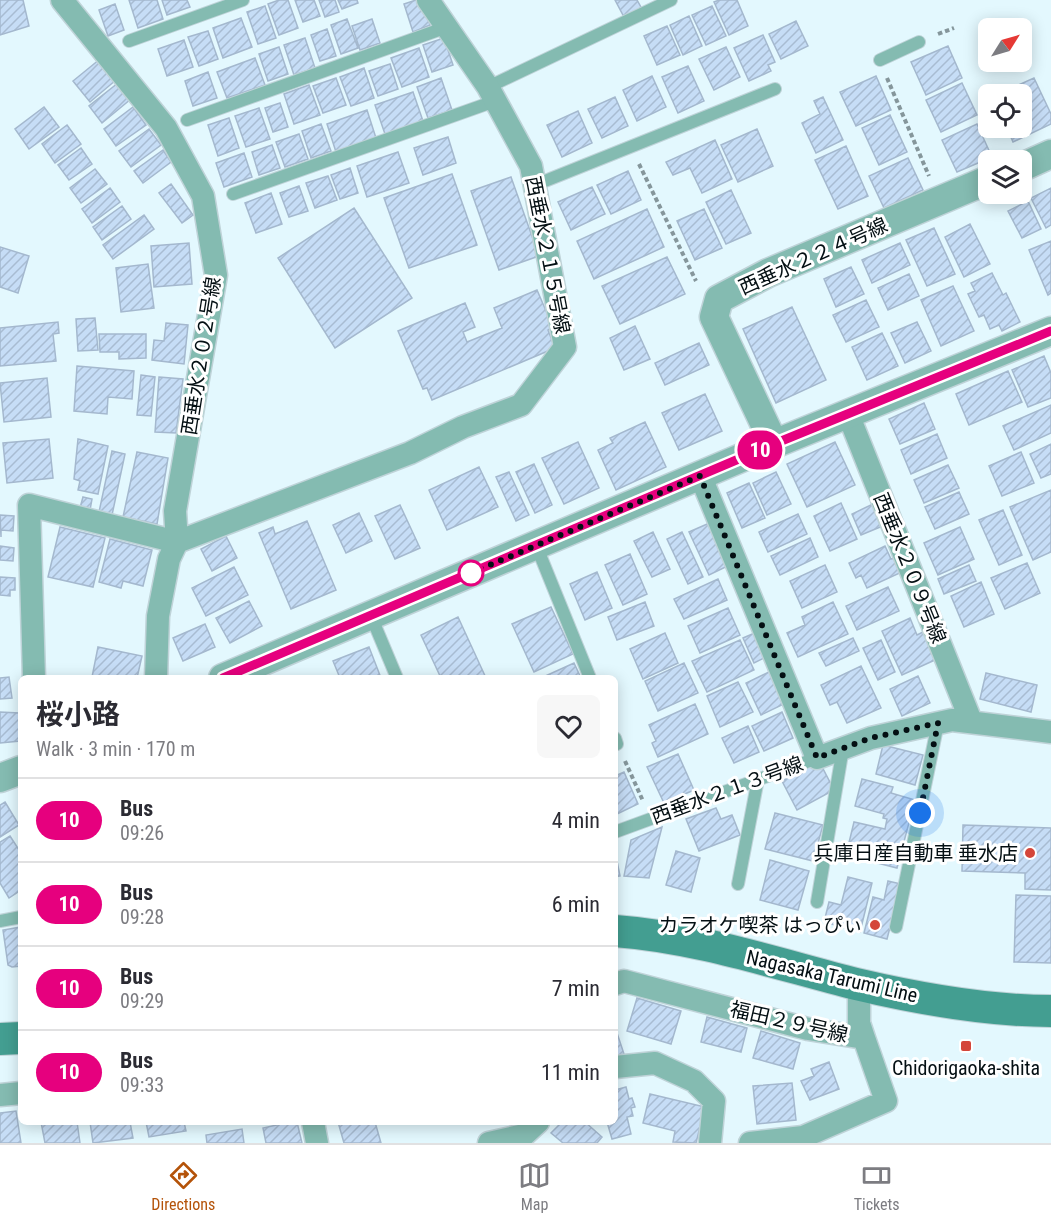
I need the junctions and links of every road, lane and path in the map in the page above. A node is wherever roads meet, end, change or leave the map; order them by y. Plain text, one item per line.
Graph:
1 (62, 0) edge
2 (243, 0) edge
3 (428, 0) edge
4 (671, 0) edge
5 (447, 27) junction
6 (129, 41) dead end
7 (919, 42) dead end
8 (880, 60) joint
9 (775, 89) dead end
10 (491, 94) junction
11 (188, 120) dead end
12 (630, 147) junction
13 (1051, 154) edge
14 (1032, 162) edge
15 (978, 184) edge
16 (535, 185) junction
17 (233, 194) dead end
18 (939, 201) junction
19 (714, 317) junction
20 (1049, 336) edge
21 (848, 414) junction
22 (774, 444) junction
23 (700, 476) junction
24 (177, 542) junction
25 (536, 545) junction
26 (370, 616) junction
27 (34, 675) edge
28 (156, 675) edge
29 (230, 675) edge
30 (396, 675) edge
31 (589, 675) edge
32 (972, 722) junction
33 (938, 723) junction
34 (1051, 732) edge
35 (618, 745) edge
36 (843, 748) junction
37 (817, 758) junction
38 (18, 771) edge
39 (0, 778) edge
40 (758, 779) junction
41 (651, 818) junction
42 (618, 831) edge
43 (738, 884) dead end
44 (817, 902) dead end
45 (18, 918) edge
46 (0, 921) edge
47 (896, 927) dead end
48 (618, 931) edge
49 (618, 983) edge
50 (859, 984) junction
51 (1051, 1011) edge
52 (18, 1038) edge
53 (864, 1038) junction
54 (0, 1039) edge
55 (618, 1067) edge
56 (18, 1093) edge
57 (0, 1095) edge
58 (314, 1125) edge
59 (535, 1125) edge
60 (317, 1143) edge
61 (489, 1143) edge
62 (710, 1143) edge
63 (750, 1143) edge

1 - 24 street, 西垂水２０２号線
2 - 6 lane
3 - 5 street, 西垂水２１５号線
4 - 10 lane
5 - 10 street, 西垂水２１５号線
5 - 11 lane
7 - 8 lane
8 - 18 path
9 - 12 lane
10 - 16 street, 西垂水２１５号線
10 - 17 lane
12 - 16 lane
12 - 19 path
13 - 14 street
15 - 18 street, 西垂水２２４号線
16 - 24 street, 西垂水２１５号線
18 - 19 street, 西垂水２２４号線
19 - 22 street
20 - 21 street
21 - 22 street
21 - 32 street, 西垂水２０９号線
22 - 23 street
23 - 25 street
23 - 37 street
24 - 27 street
24 - 28 street
25 - 26 street
25 - 31 lane
26 - 29 street
26 - 30 lane
32 - 33 street, 西垂水２１３号線
32 - 34 street, 西垂水２１３号線
33 - 36 street, 西垂水２１３号線
33 - 47 lane
35 - 41 path
36 - 37 street, 西垂水２１３号線
36 - 44 lane
37 - 40 lane, 西垂水２１３号線
38 - 39 street
40 - 41 lane, 西垂水２１３号線
40 - 43 lane
41 - 42 lane, 西垂水２１３号線
45 - 46 lane
48 - 50 main road, Nagasaka Tarumi Line
49 - 53 street, 福田２９号線
50 - 51 main road, Nagasaka Tarumi Line
50 - 53 street
52 - 54 main road
53 - 63 street, 福田２９号線
55 - 62 street
56 - 57 street
58 - 60 street
59 - 61 street

